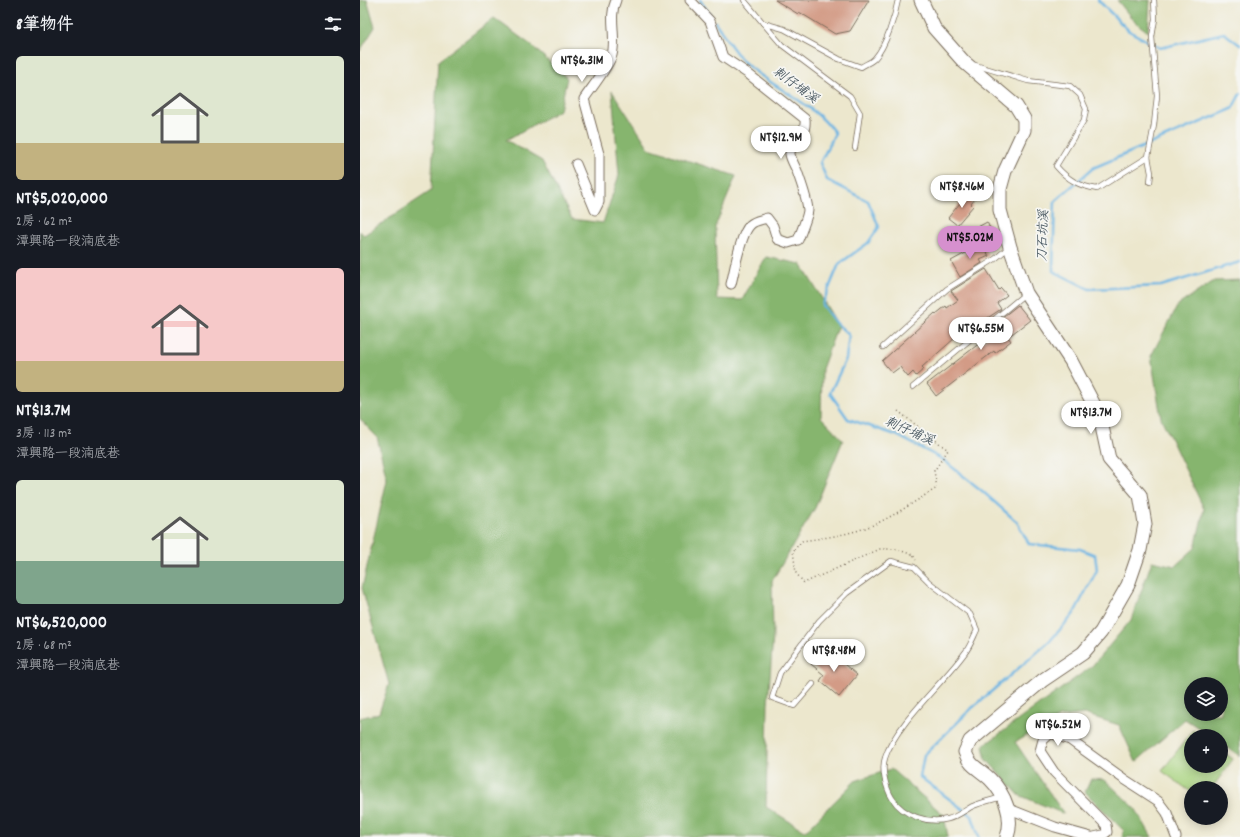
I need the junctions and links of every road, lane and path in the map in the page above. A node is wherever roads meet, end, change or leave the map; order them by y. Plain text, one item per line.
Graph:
1 (616, 0) edge
2 (690, 0) edge
3 (744, 0) edge
4 (898, 0) edge
5 (921, 0) edge
6 (1154, 0) edge
7 (763, 23) junction
8 (964, 62) junction
9 (855, 148) dead end
10 (1148, 157) junction
11 (576, 164) dead end
12 (1150, 182) dead end
13 (1010, 247) junction
14 (731, 284) dead end
15 (1026, 293) junction
16 (882, 347) dead end
17 (913, 387) dead end
18 (898, 411) dead end
19 (914, 567) junction
20 (813, 684) dead end
21 (1005, 803) junction
22 (1007, 837) edge
23 (1093, 837) edge
24 (1176, 837) edge

1 - 11 street
2 - 14 street
3 - 7 lane
4 - 7 lane
5 - 8 street
6 - 10 lane
7 - 9 lane
8 - 10 lane
8 - 13 street
10 - 12 lane
13 - 15 street
13 - 16 lane
15 - 17 lane
15 - 21 street
18 - 19 path
19 - 20 lane
19 - 21 lane
21 - 22 street
21 - 23 street
23 - 24 street

